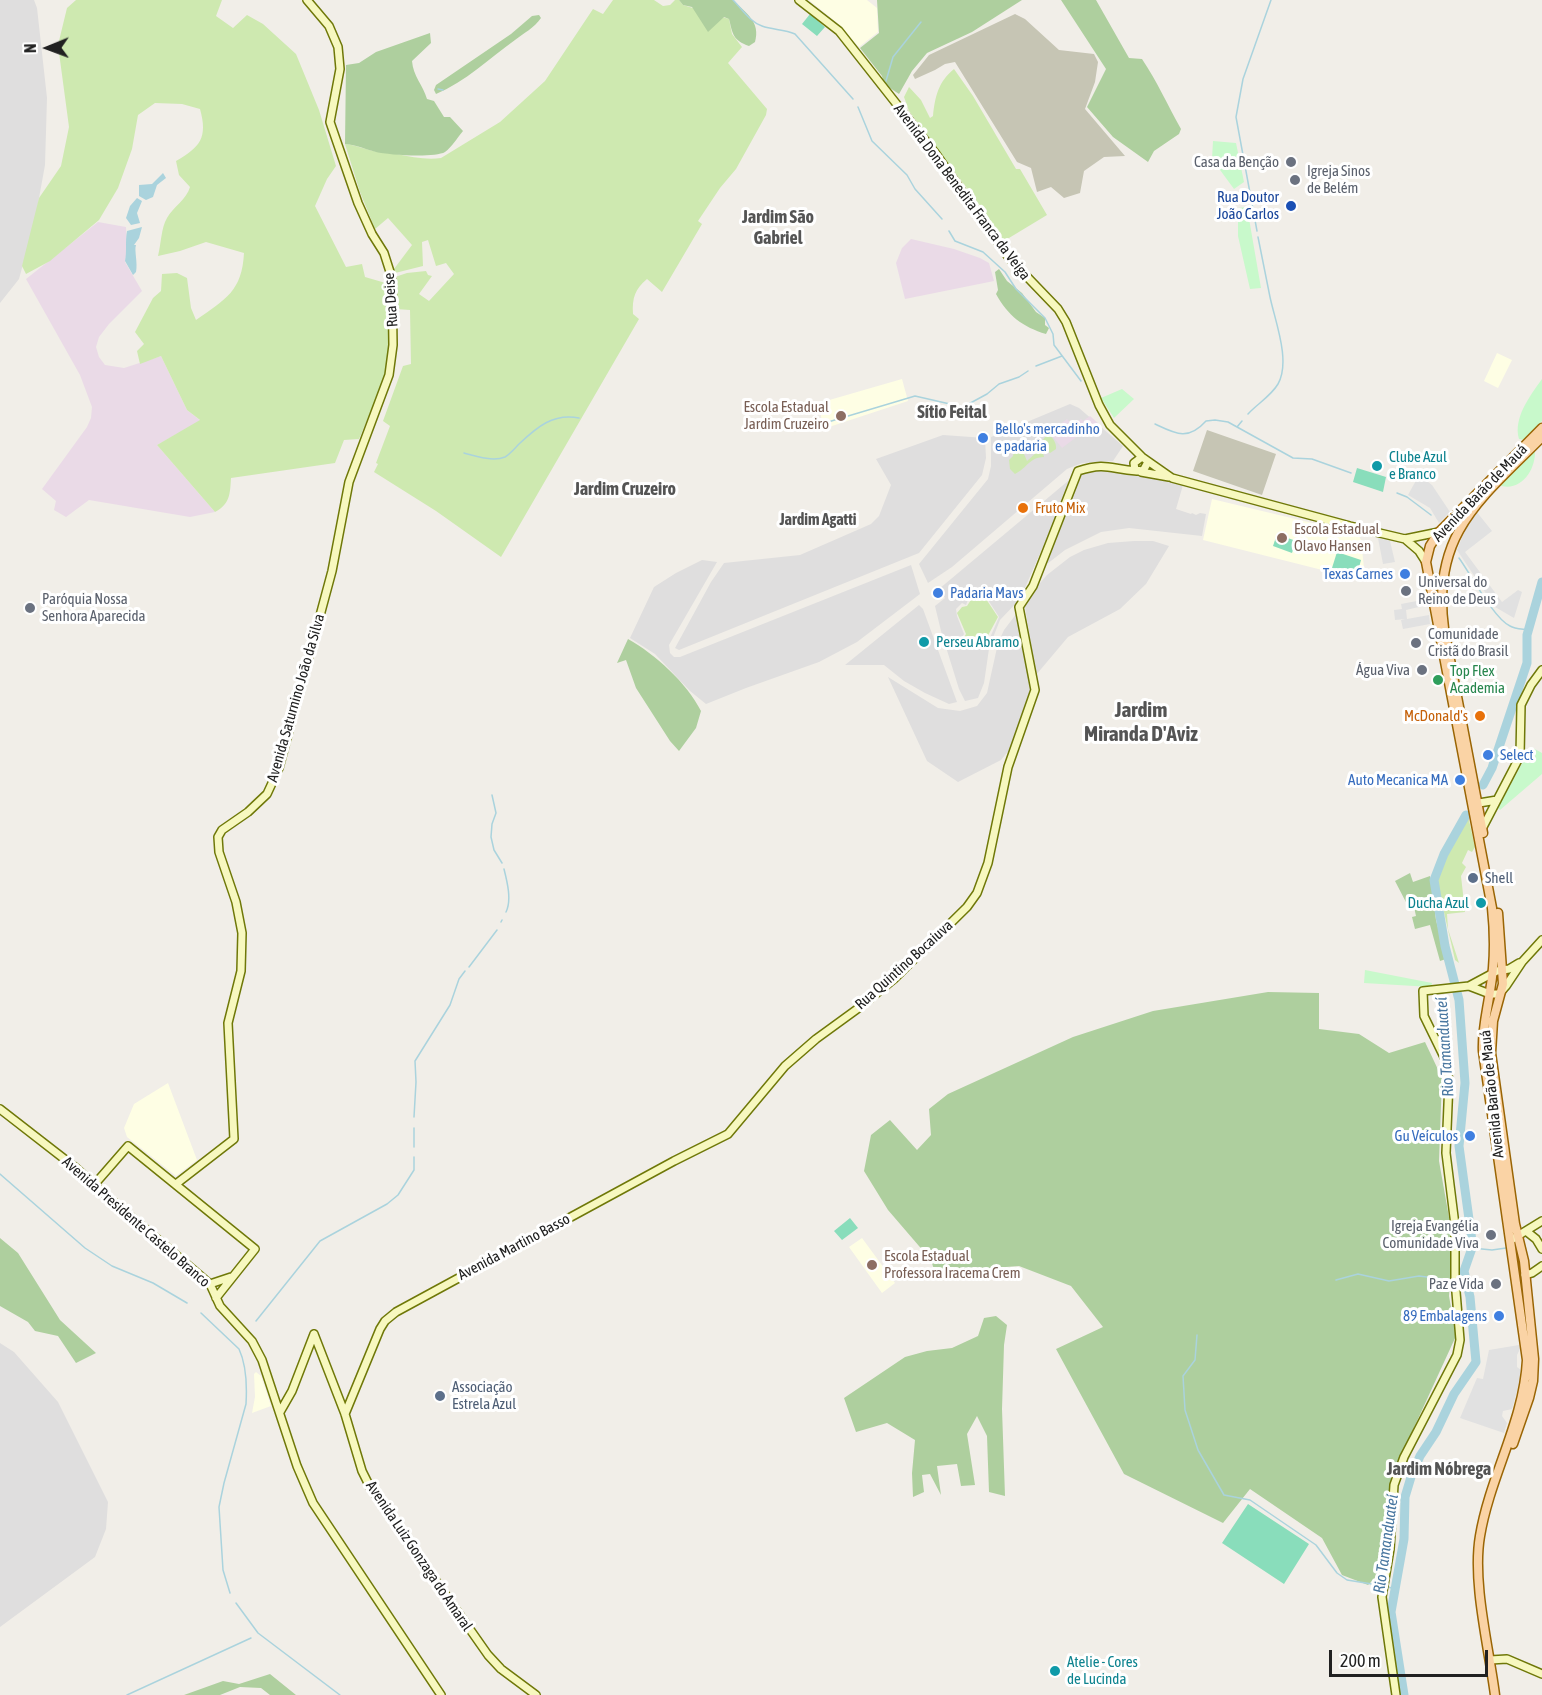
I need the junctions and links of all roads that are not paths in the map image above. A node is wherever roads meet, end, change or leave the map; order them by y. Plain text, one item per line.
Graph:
1 (307, 0) edge
2 (799, 0) edge
3 (1542, 428) edge
4 (1542, 437) edge
5 (1145, 460) junction
6 (1136, 469) junction
7 (1172, 478) junction
8 (349, 483) joint
9 (1439, 532) junction
10 (1405, 539) junction
11 (1452, 545) junction
12 (1426, 565) junction
13 (1445, 569) junction
14 (1542, 670) edge
15 (1497, 800) junction
16 (1479, 803) junction
17 (1483, 827) junction
18 (1542, 940) edge
19 (1522, 962) junction
20 (1503, 970) junction
21 (1492, 974) junction
22 (1469, 986) junction
23 (1502, 992) junction
24 (1490, 994) junction
25 (0, 1109) edge
26 (734, 1130) joint
27 (176, 1184) junction
28 (93, 1185) junction
29 (1542, 1221) edge
30 (1526, 1232) junction
31 (1515, 1239) junction
32 (1542, 1249) edge
33 (1513, 1256) junction
34 (1542, 1257) edge
35 (1540, 1267) edge
36 (1526, 1275) junction
37 (231, 1277) junction
38 (210, 1284) junction
39 (216, 1298) junction
40 (309, 1348) junction
41 (324, 1359) junction
42 (292, 1390) junction
43 (274, 1395) junction
44 (280, 1412) junction
45 (345, 1414) junction
46 (1492, 1659) junction
47 (1542, 1674) edge
48 (441, 1695) edge
49 (536, 1695) edge
50 (1396, 1695) edge
51 (1497, 1695) edge

1 - 8 street, Rua Deise
2 - 5 street, Avenida Dona Benedita Franca da Veiga
3 - 9 main road, Avenida Barão de Mauá
4 - 11 main road, Avenida Barão de Mauá
5 - 6 street
5 - 6 street
5 - 7 street, Avenida Dona Benedita Franca da Veiga
6 - 7 street
6 - 26 street, Rua Quintino Bocaiuva
7 - 10 street
8 - 27 street, Avenida Saturnino João da Silva
9 - 10 street
9 - 11 main road
9 - 12 main road, Avenida Barão de Mauá
10 - 12 street
11 - 13 main road, Avenida Barão de Mauá
12 - 13 main road
12 - 21 main road, Avenida Barão de Mauá
13 - 16 main road, Avenida Barão de Mauá
14 - 15 street
15 - 16 street
15 - 17 street
16 - 17 main road, Avenida Barão de Mauá
17 - 20 main road, Avenida Barão de Mauá
18 - 19 street
19 - 20 street
19 - 23 street
20 - 21 street
20 - 23 main road, Avenida Barão de Mauá
21 - 22 street
21 - 24 main road, Avenida Barão de Mauá
22 - 24 street
22 - 50 street
23 - 24 street
23 - 31 main road, Avenida Barão de Mauá
24 - 31 main road, Avenida Barão de Mauá
25 - 28 street, Avenida Presidente Castelo Branco
26 - 45 street, Avenida Martino Basso
27 - 28 street
27 - 37 street
28 - 38 street, Avenida Presidente Castelo Branco
29 - 30 street
30 - 31 street
30 - 32 street
31 - 33 main road, Avenida Barão de Mauá
31 - 36 main road, Avenida Barão de Mauá
33 - 36 main road
33 - 46 main road, Avenida Barão de Mauá
34 - 35 street
35 - 36 street
36 - 46 main road, Avenida Barão de Mauá
37 - 38 street
37 - 39 street
38 - 39 street, Avenida Presidente Castelo Branco
39 - 43 street, Avenida Presidente Castelo Branco
40 - 41 street
40 - 41 street, Avenida Luiz Gonzaga do Amaral
40 - 42 street
41 - 45 street, Avenida Luiz Gonzaga do Amaral
42 - 43 street
42 - 44 street
43 - 44 street, Avenida Presidente Castelo Branco
44 - 48 street, Avenida Presidente Castelo Branco
45 - 49 street, Avenida Luiz Gonzaga do Amaral
46 - 47 street
46 - 51 main road, Avenida Barão de Mauá

